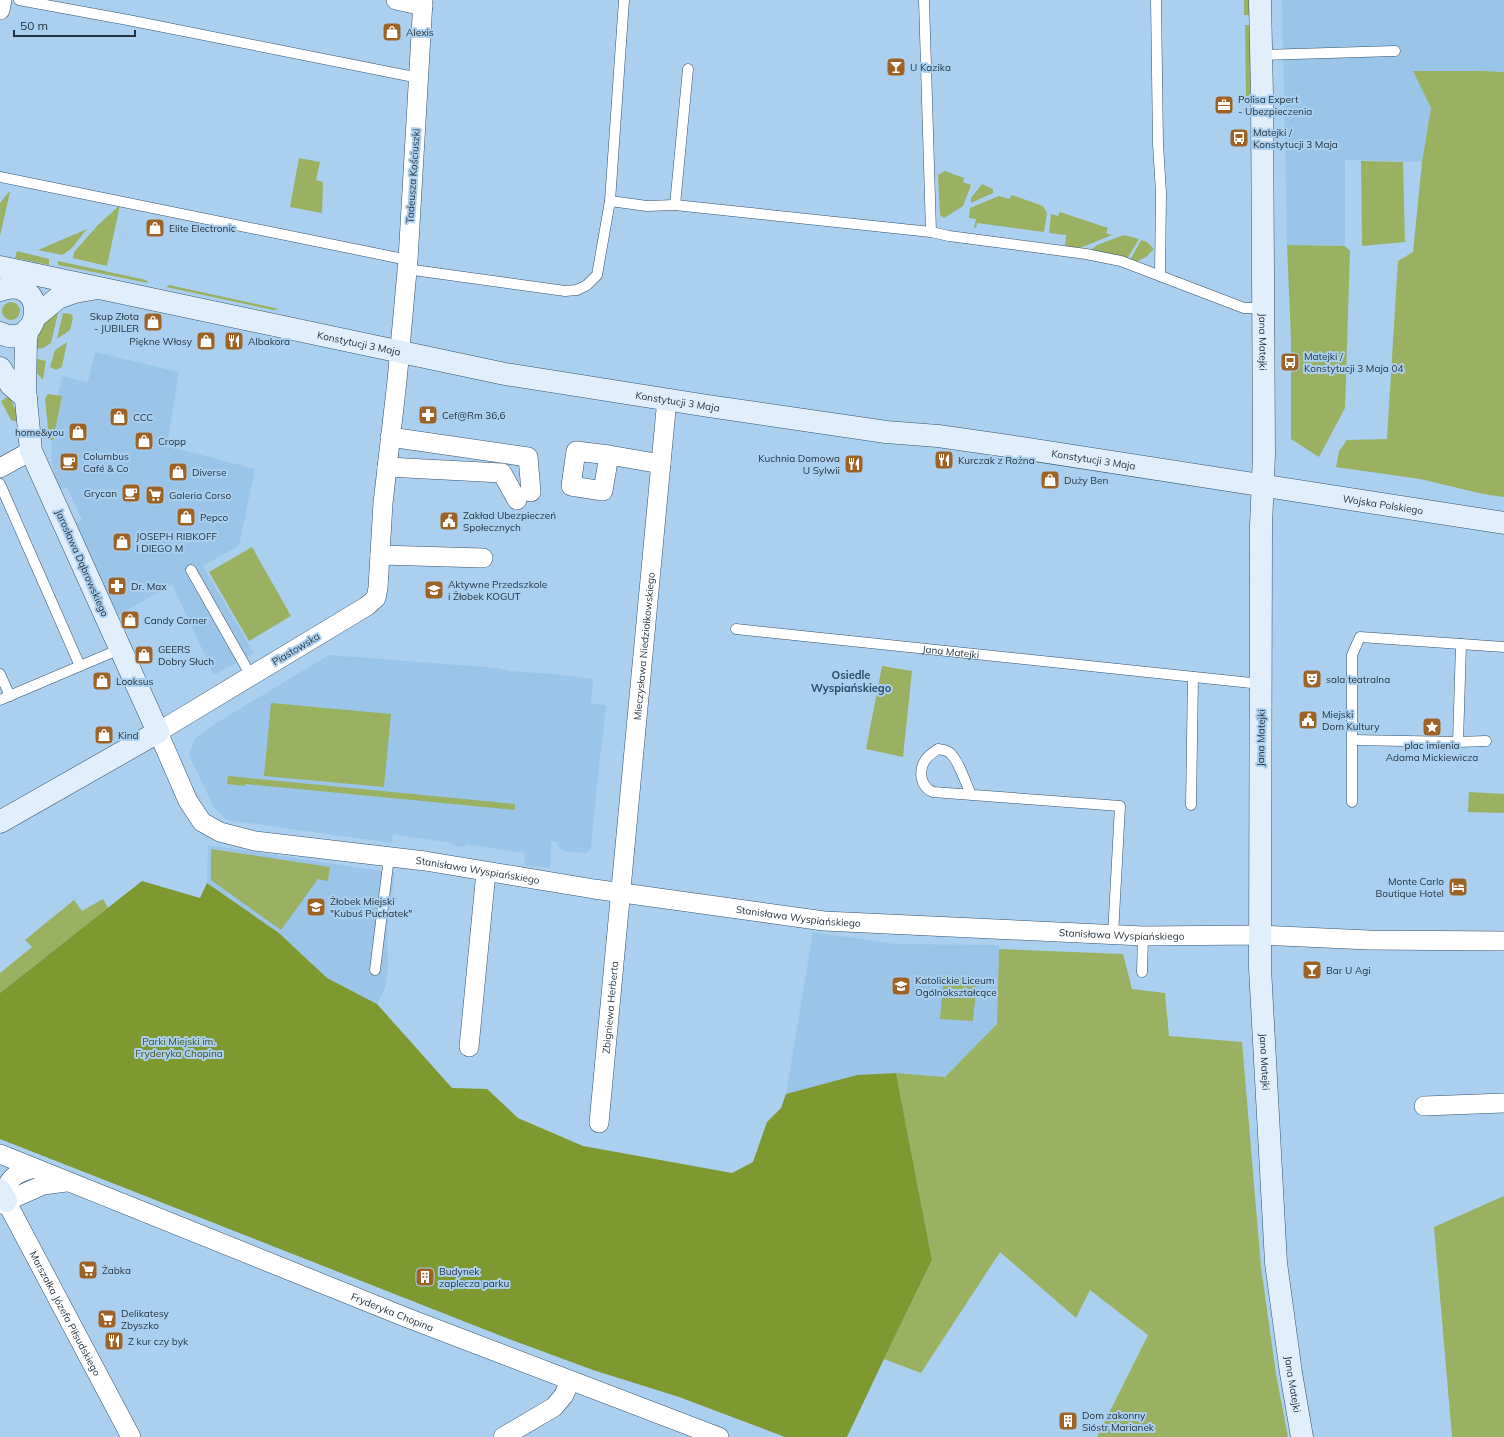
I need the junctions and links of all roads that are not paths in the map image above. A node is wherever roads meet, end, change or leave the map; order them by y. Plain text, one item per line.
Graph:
1 (2, 0) edge
2 (19, 0) edge
3 (396, 0) edge
4 (624, 0) edge
5 (924, 0) edge
6 (1156, 0) edge
7 (1260, 0) edge
8 (423, 3) edge
9 (0, 10) edge
10 (1395, 51) dead end
11 (1261, 55) junction
12 (688, 69) dead end
13 (419, 78) junction
14 (0, 177) edge
15 (610, 201) junction
16 (675, 205) junction
17 (931, 232) junction
18 (407, 264) junction
19 (0, 267) edge
20 (1160, 276) junction
21 (54, 279) junction
22 (7, 288) edge
23 (99, 288) junction
24 (1263, 308) junction
25 (32, 323) junction
26 (0, 334) edge
27 (400, 352) junction
28 (0, 368) edge
29 (26, 394) junction
30 (667, 399) junction
31 (390, 437) junction
32 (31, 451) junction
33 (609, 455) dead end
34 (661, 464) junction
35 (387, 467) junction
36 (0, 468) edge
37 (0, 484) edge
38 (1262, 484) junction
39 (1504, 523) edge
40 (380, 555) junction
41 (483, 558) dead end
42 (192, 570) dead end
43 (736, 629) dead end
44 (1461, 644) junction
45 (1504, 647) edge
46 (120, 649) junction
47 (80, 666) junction
48 (0, 674) edge
49 (251, 676) junction
50 (1193, 677) junction
51 (1261, 684) junction
52 (5, 698) edge
53 (158, 732) junction
54 (1353, 740) junction
55 (1486, 741) dead end
56 (1458, 742) junction
57 (971, 795) junction
58 (1352, 802) dead end
59 (1190, 805) dead end
60 (0, 822) edge
61 (389, 857) junction
62 (486, 872) junction
63 (620, 892) junction
64 (1113, 935) junction
65 (1260, 935) junction
66 (1143, 936) junction
67 (1504, 941) edge
68 (375, 970) dead end
69 (1142, 972) dead end
70 (468, 1047) dead end
71 (1504, 1103) edge
72 (1424, 1106) dead end
73 (599, 1123) dead end
74 (0, 1154) edge
75 (34, 1168) junction
76 (68, 1182) junction
77 (3, 1198) edge
78 (570, 1381) junction
79 (131, 1437) edge
80 (503, 1437) edge
81 (719, 1437) edge
82 (1302, 1437) edge

1 - 9 street
2 - 13 lane
3 - 8 street
4 - 15 lane
5 - 17 lane
6 - 20 lane
7 - 11 street, Jana Matejki
8 - 13 street, Tadeusza Kościuszki
10 - 11 lane
11 - 24 street, Jana Matejki
12 - 16 lane
13 - 18 street, Tadeusza Kościuszki
14 - 18 lane
15 - 16 lane
15 - 18 lane
16 - 17 lane
17 - 20 lane
18 - 27 street, Tadeusza Kościuszki
19 - 21 street, Konstytucji 3 Maja
20 - 24 lane
21 - 22 street
21 - 23 street, Konstytucji 3 Maja
22 - 25 street, Jarosława Dąbrowskiego
23 - 25 street, Konstytucji 3 Maja
23 - 27 street, Konstytucji 3 Maja
24 - 38 street, Jana Matejki
25 - 26 street, Konstytucji 3 Maja
25 - 29 street, Jarosława Dąbrowskiego
26 - 29 street, Jarosława Dąbrowskiego
27 - 30 street, Konstytucji 3 Maja
27 - 31 street, Piastowska
28 - 29 street
29 - 32 street, Jarosława Dąbrowskiego
30 - 34 street, Mieczysława Niedziałkowskiego
30 - 38 street, Konstytucji 3 Maja
31 - 35 street, Piastowska
31 - 35 street
32 - 36 street
32 - 46 street, Jarosława Dąbrowskiego
33 - 34 street
34 - 63 street, Mieczysława Niedziałkowskiego
35 - 40 street, Piastowska
37 - 47 lane
38 - 39 street, Wojska Polskiego
38 - 51 street, Jana Matejki
40 - 41 street
40 - 49 street, Piastowska
42 - 49 lane
43 - 50 lane, Jana Matejki
44 - 45 lane
44 - 54 lane
44 - 56 lane
46 - 47 lane
46 - 53 street, Jarosława Dąbrowskiego
47 - 52 lane
48 - 52 lane
49 - 53 street, Piastowska
50 - 51 lane, Jana Matejki
50 - 59 lane
51 - 65 street, Jana Matejki
53 - 60 street, Piastowska
53 - 61 street, Stanisława Wyspiańskiego
54 - 56 lane
54 - 58 lane
55 - 56 lane
57 - 57 lane
57 - 64 lane
61 - 62 street, Stanisława Wyspiańskiego
61 - 68 lane
62 - 63 street, Stanisława Wyspiańskiego
62 - 70 street
63 - 64 street, Stanisława Wyspiańskiego
63 - 73 street, Zbigniewa Herberta
64 - 66 street, Stanisława Wyspiańskiego
65 - 66 street, Stanisława Wyspiańskiego
65 - 67 street, Stanisława Wyspiańskiego
65 - 82 street, Jana Matejki
66 - 69 lane
71 - 72 street
74 - 75 street, Fryderyka Chopina
75 - 76 street, Fryderyka Chopina
75 - 77 street
76 - 77 street, Fryderyka Chopina
76 - 78 street, Fryderyka Chopina
77 - 79 street, Marszałka Józefa Piłsudskiego
78 - 80 street
78 - 81 street, Fryderyka Chopina

